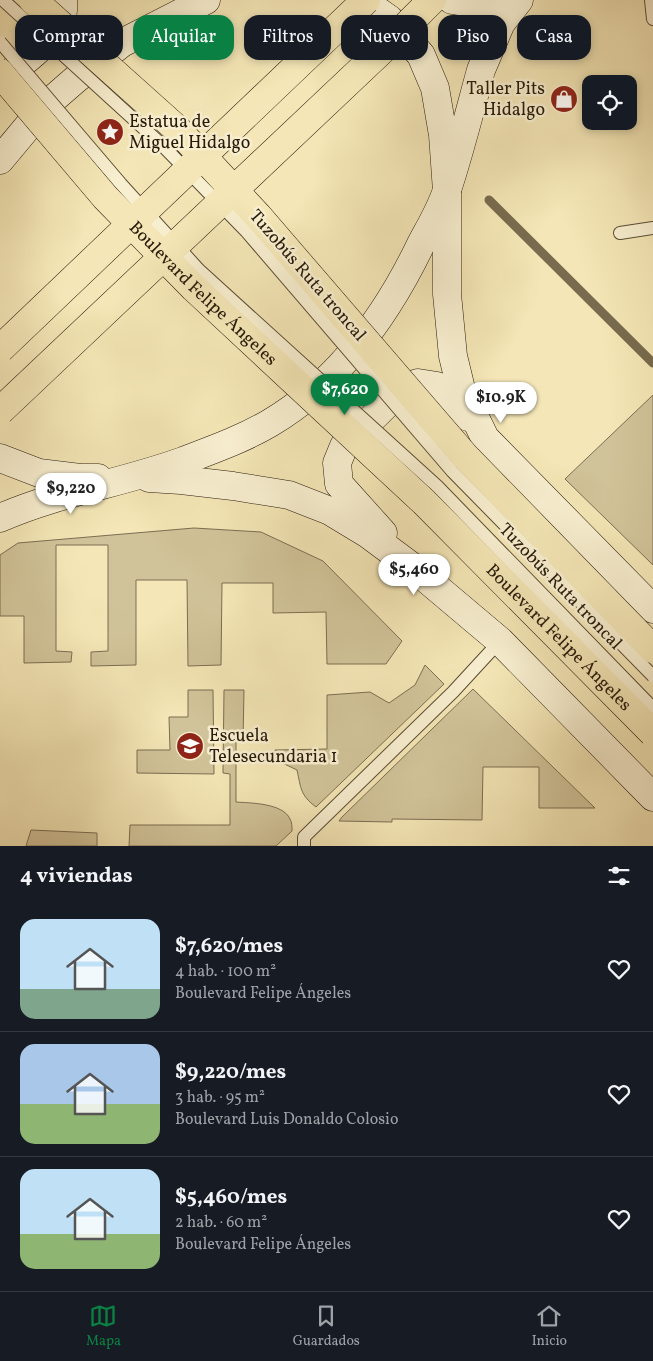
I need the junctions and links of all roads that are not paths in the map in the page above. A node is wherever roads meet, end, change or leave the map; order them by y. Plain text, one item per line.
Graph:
1 (2, 0) edge
2 (33, 0) edge
3 (63, 0) edge
4 (206, 0) edge
5 (362, 0) edge
6 (366, 0) edge
7 (432, 0) edge
8 (452, 0) edge
9 (493, 0) edge
10 (519, 0) edge
11 (651, 0) edge
12 (653, 19) edge
13 (0, 42) edge
14 (0, 73) edge
15 (0, 78) edge
16 (0, 160) edge
17 (447, 191) junction
18 (653, 228) edge
19 (620, 233) dead end
20 (0, 349) edge
21 (0, 411) edge
22 (484, 438) junction
23 (0, 458) edge
24 (129, 478) junction
25 (0, 518) edge
26 (411, 566) junction
27 (653, 609) edge
28 (500, 641) junction
29 (653, 649) edge
30 (653, 676) edge
31 (653, 708) edge
32 (653, 733) edge
33 (653, 797) edge
34 (304, 846) edge

1 - 30 lane, Tuzobús Ruta troncal, bridge
2 - 29 main road, bridge
3 - 15 main road
4 - 16 main road
5 - 17 main road
6 - 20 main road, bridge
7 - 21 main road, bridge
8 - 9 main road
10 - 17 main road
11 - 12 lane
13 - 31 lane, Tuzobús Ruta troncal, bridge
14 - 32 main road, Boulevard Felipe Ángeles, bridge
17 - 22 main road
17 - 24 main road
18 - 19 lane
22 - 26 main road
22 - 27 main road
23 - 24 main road
24 - 25 main road
24 - 26 main road
26 - 28 main road
28 - 33 main road
28 - 34 lane

